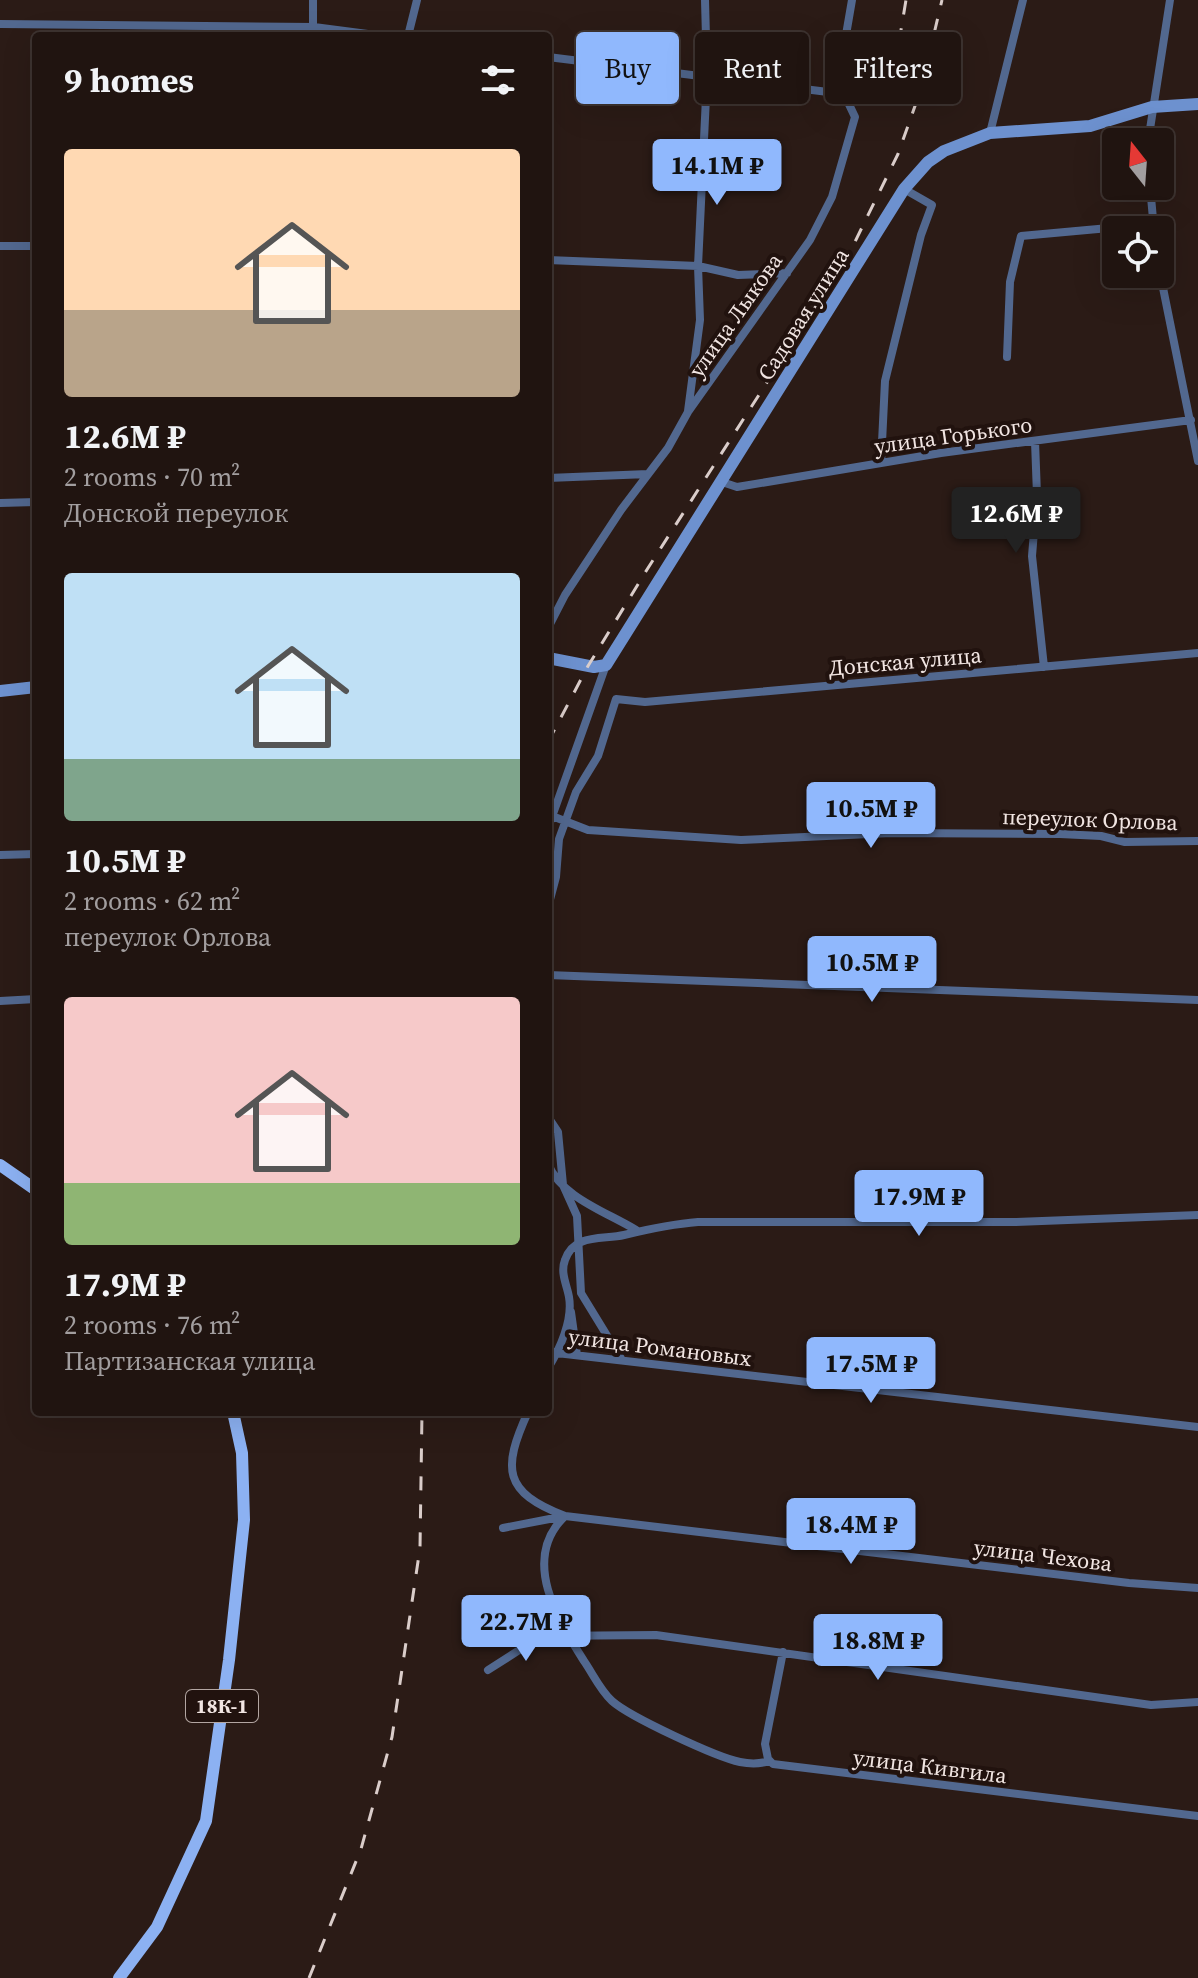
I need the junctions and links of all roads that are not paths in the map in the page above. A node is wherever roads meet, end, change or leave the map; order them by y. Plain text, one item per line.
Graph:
1 (313, 0) edge
2 (417, 0) edge
3 (705, 0) edge
4 (852, 0) edge
5 (1023, 0) edge
6 (1170, 0) edge
7 (0, 24) edge
8 (314, 32) edge
9 (409, 32) edge
10 (706, 32) edge
11 (846, 32) edge
12 (552, 57) edge
13 (695, 75) edge
14 (706, 104) edge
15 (849, 104) edge
16 (1198, 104) edge
17 (1152, 107) junction
18 (1150, 128) edge
19 (990, 133) junction
20 (904, 189) junction
21 (1102, 231) edge
22 (0, 246) edge
23 (32, 246) edge
24 (552, 260) edge
25 (698, 266) junction
26 (787, 273) junction
27 (1164, 288) edge
28 (1007, 357) dead end
29 (688, 412) junction
30 (1193, 413) edge
31 (1035, 441) junction
32 (1198, 461) edge
33 (881, 463) junction
34 (648, 474) junction
35 (552, 478) edge
36 (722, 482) junction
37 (32, 502) edge
38 (0, 503) edge
39 (552, 620) edge
40 (1198, 653) edge
41 (552, 659) edge
42 (606, 665) junction
43 (1044, 667) junction
44 (32, 687) edge
45 (0, 691) edge
46 (552, 816) joint
47 (565, 821) junction
48 (1198, 841) edge
49 (32, 854) edge
50 (0, 855) edge
51 (552, 892) edge
52 (552, 975) edge
53 (32, 999) edge
54 (1198, 1000) edge
55 (0, 1001) edge
56 (552, 1123) edge
57 (0, 1165) edge
58 (552, 1174) edge
59 (563, 1185) junction
60 (32, 1187) edge
61 (1198, 1215) edge
62 (636, 1230) junction
63 (580, 1243) junction
64 (570, 1309) junction
65 (553, 1352) edge
66 (577, 1355) junction
67 (622, 1360) junction
68 (234, 1416) edge
69 (526, 1416) edge
70 (1198, 1427) edge
71 (565, 1516) junction
72 (503, 1528) dead end
73 (1198, 1588) edge
74 (566, 1634) junction
75 (783, 1652) junction
76 (488, 1670) dead end
77 (1198, 1702) edge
78 (770, 1761) junction
79 (1198, 1816) edge
80 (119, 1978) edge

1 - 8 street
2 - 9 street
3 - 10 street
4 - 11 street
5 - 19 street
6 - 17 street
7 - 8 street
12 - 13 street
14 - 25 street
15 - 26 street, улица Лыкова
16 - 17 street, Садовая улица
17 - 18 street
17 - 19 street, Садовая улица
19 - 20 street, Садовая улица
20 - 33 street
20 - 36 street, Садовая улица
21 - 28 street
22 - 23 street
24 - 25 street
25 - 26 street
25 - 29 street
26 - 29 street, улица Лыкова
27 - 30 street
29 - 34 street, улица Лыкова
30 - 31 street, улица Горького
30 - 32 street
31 - 33 street, улица Горького
31 - 43 street
33 - 36 street, улица Горького
34 - 35 street
34 - 39 street, улица Лыкова
36 - 42 street, Садовая улица
37 - 38 street
40 - 43 street, Донская улица
41 - 42 street
42 - 46 street, Садовая улица
43 - 47 street, Донская улица
44 - 45 street
46 - 47 street, переулок Орлова
47 - 48 street, переулок Орлова
47 - 51 street
49 - 50 street
52 - 54 street
53 - 55 street
56 - 59 street
57 - 60 main road
58 - 59 street
59 - 62 street
59 - 63 street
61 - 62 street
62 - 63 street
63 - 64 street
63 - 67 street
64 - 65 street
64 - 66 street
65 - 66 street, улица Романовых
66 - 67 street, улица Романовых
67 - 70 street, улица Романовых
68 - 80 main road, 18К-1
69 - 71 street
71 - 72 street, улица Чехова
71 - 73 street, улица Чехова
71 - 74 street, улица Кивгила
74 - 75 street
74 - 76 street
74 - 78 street, улица Кивгила
75 - 77 street
75 - 78 street
78 - 79 street, улица Кивгила

